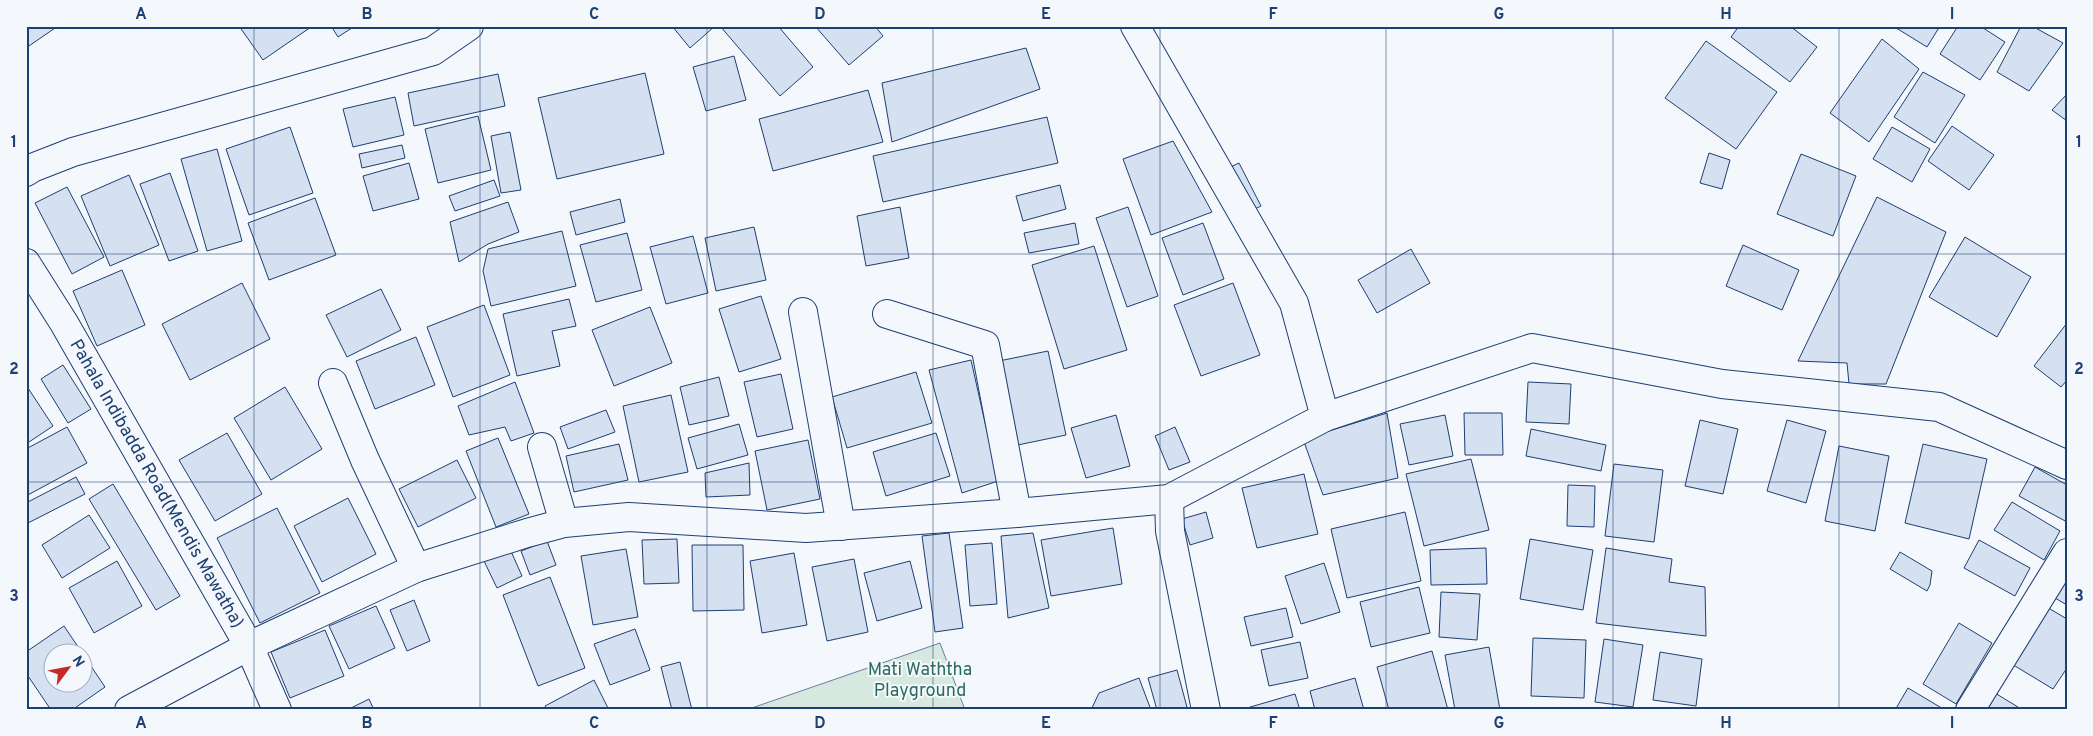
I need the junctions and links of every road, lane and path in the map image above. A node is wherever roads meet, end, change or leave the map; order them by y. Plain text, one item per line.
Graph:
1 (469, 26) edge
2 (1135, 26) edge
3 (26, 172) edge
4 (26, 263) edge
5 (803, 312) dead end
6 (887, 314) dead end
7 (333, 383) dead end
8 (1325, 416) junction
9 (542, 447) dead end
10 (2067, 466) edge
11 (1168, 499) junction
12 (1017, 513) junction
13 (564, 523) junction
14 (841, 526) junction
15 (2067, 552) edge
16 (416, 568) junction
17 (248, 646) junction
18 (129, 710) edge
19 (276, 710) edge
20 (1206, 710) edge
21 (1970, 710) edge

1 - 3 street
2 - 8 street
4 - 17 street, Pahala Indibadda Road(Mendis Mawatha)
5 - 14 street
6 - 12 street
7 - 16 street
8 - 10 street
8 - 11 street
9 - 13 street
11 - 12 street
11 - 20 street
12 - 14 street
13 - 14 street
13 - 16 street
15 - 21 street
16 - 17 street
17 - 18 street
17 - 19 street, Pahala Indibadda Road(Mendis Mawatha)

